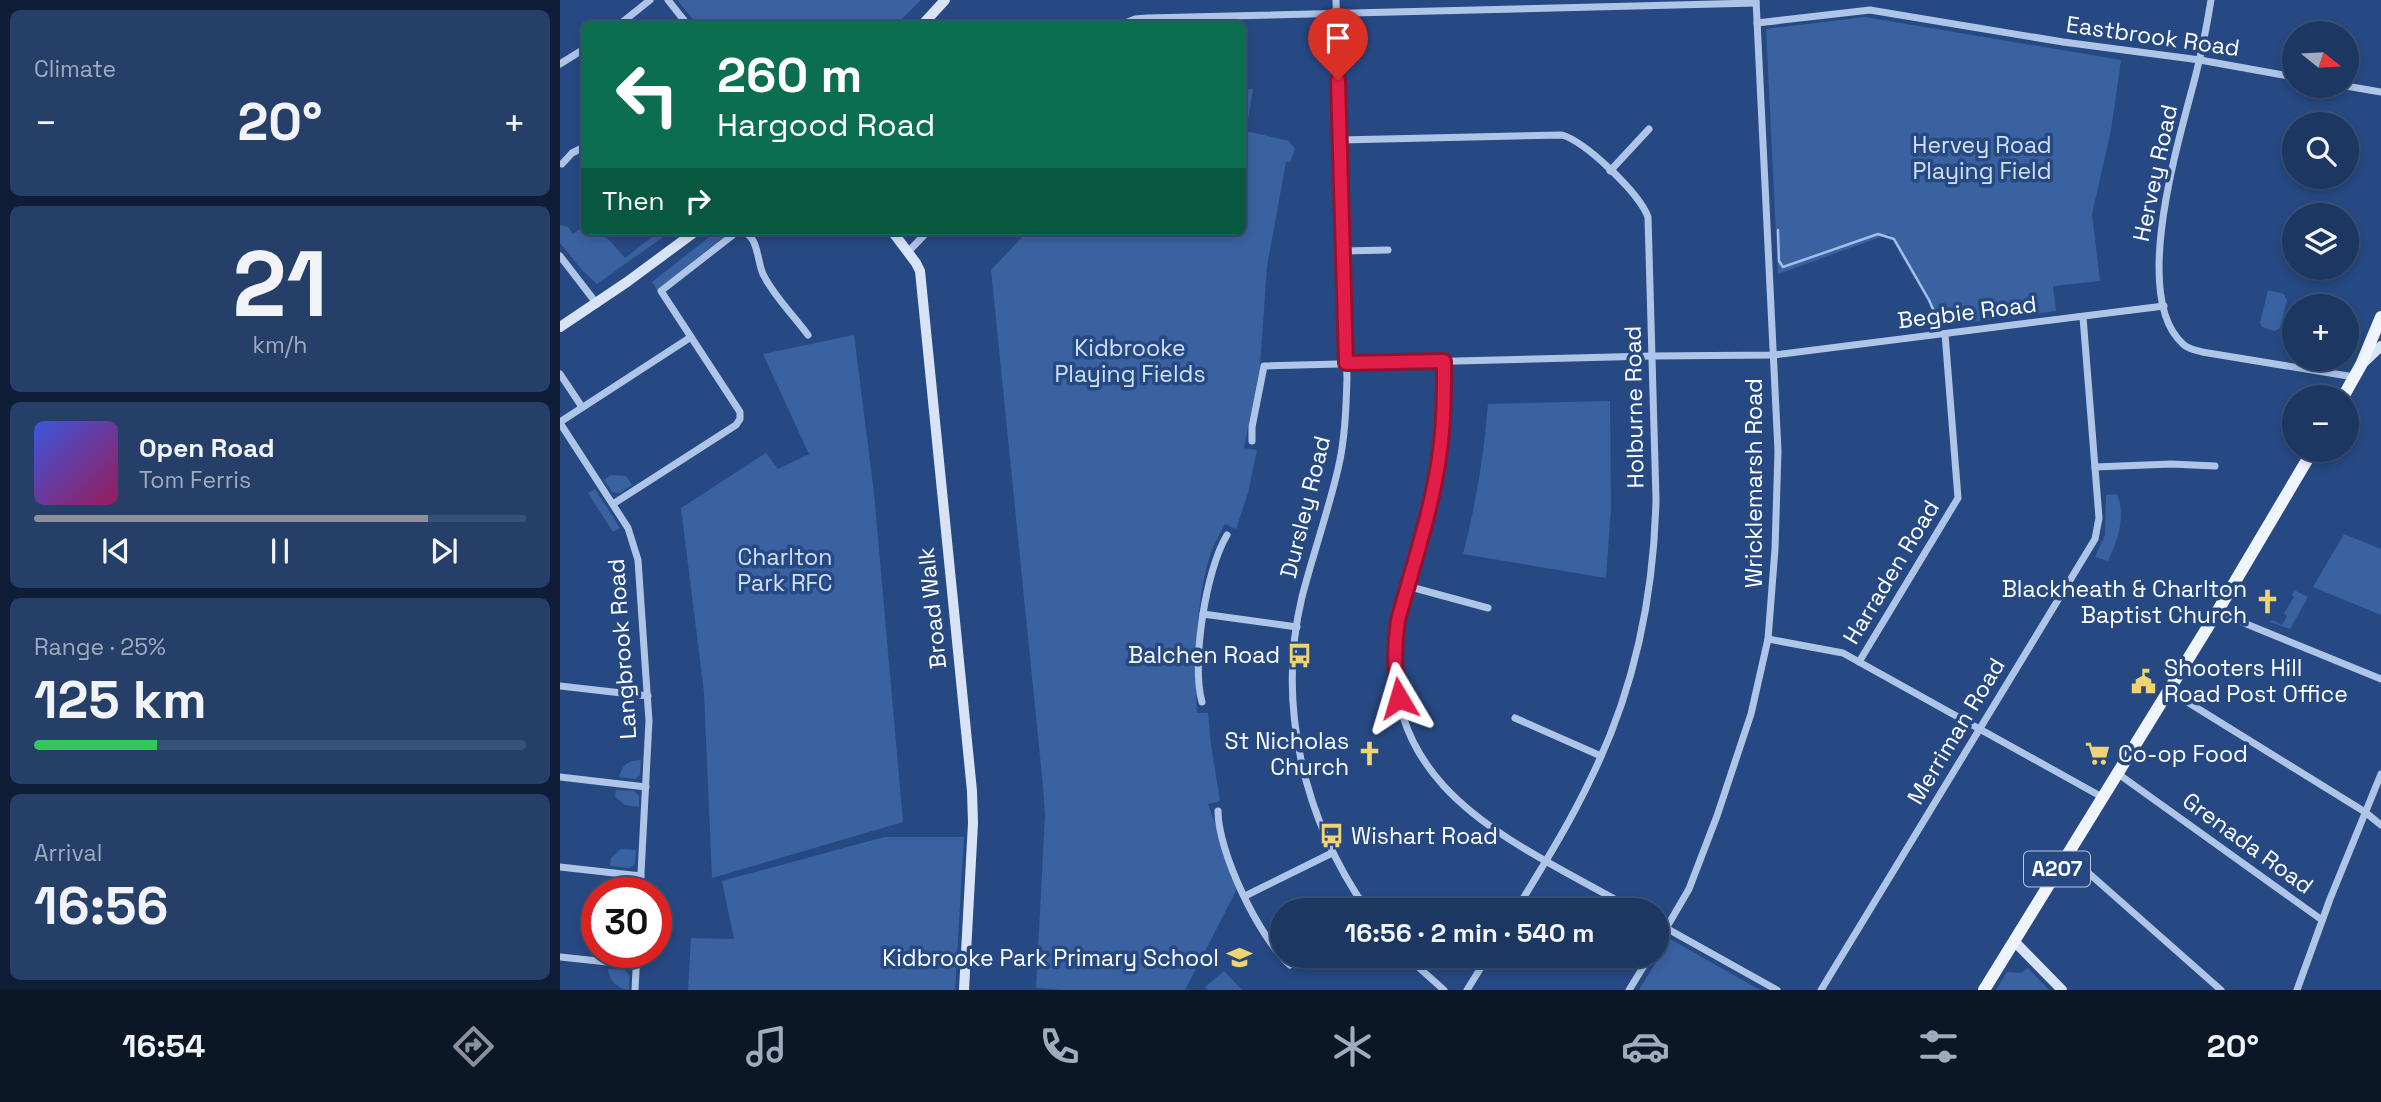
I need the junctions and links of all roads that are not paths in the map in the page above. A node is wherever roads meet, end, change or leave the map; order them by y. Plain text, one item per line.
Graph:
1 (650, 0) edge
2 (668, 0) edge
3 (945, 0) edge
4 (1336, 0) edge
5 (2211, 0) edge
6 (1756, 1) edge
7 (1336, 13) junction
8 (624, 21) edge
9 (685, 21) edge
10 (926, 21) edge
11 (1130, 21) edge
12 (1757, 23) junction
13 (581, 51) edge
14 (2200, 60) junction
15 (560, 64) edge
16 (2282, 75) edge
17 (2359, 88) edge
18 (2381, 92) edge
19 (1649, 129) dead end
20 (1340, 139) junction
21 (581, 148) edge
22 (562, 164) dead end
23 (1610, 171) junction
24 (691, 235) edge
25 (733, 235) edge
26 (748, 235) edge
27 (895, 235) edge
28 (924, 235) edge
29 (1388, 250) dead end
30 (1343, 251) junction
31 (908, 252) junction
32 (560, 256) edge
33 (597, 304) junction
34 (2164, 306) junction
35 (2083, 317) junction
36 (2381, 317) edge
37 (560, 327) edge
38 (1945, 334) junction
39 (808, 335) dead end
40 (691, 337) junction
41 (2381, 346) edge
42 (1774, 355) junction
43 (1652, 356) junction
44 (1444, 361) junction
45 (1346, 363) junction
46 (2361, 365) junction
47 (560, 374) edge
48 (2354, 377) junction
49 (2350, 385) edge
50 (582, 407) junction
51 (560, 423) edge
52 (1252, 441) dead end
53 (2306, 462) edge
54 (2215, 466) dead end
55 (2095, 467) junction
56 (613, 504) junction
57 (1227, 535) dead end
58 (1407, 586) junction
59 (1488, 608) dead end
60 (2217, 612) junction
61 (1203, 614) junction
62 (1297, 627) junction
63 (1768, 639) junction
64 (1859, 662) junction
65 (2381, 679) edge
66 (560, 687) edge
67 (2168, 690) junction
68 (648, 696) junction
69 (1202, 702) dead end
70 (1515, 718) dead end
71 (1980, 729) junction
72 (1601, 756) junction
73 (2117, 773) junction
74 (2381, 775) edge
75 (560, 777) edge
76 (646, 787) junction
77 (2102, 797) junction
78 (1218, 811) dead end
79 (2365, 812) junction
80 (2381, 825) edge
81 (1332, 853) junction
82 (2067, 854) junction
83 (1547, 860) junction
84 (560, 867) edge
85 (641, 876) joint
86 (1245, 896) junction
87 (1360, 898) edge
88 (1523, 898) edge
89 (1613, 898) edge
90 (2322, 920) junction
91 (1669, 925) edge
92 (1669, 930) edge
93 (2014, 941) junction
94 (1270, 943) edge
95 (560, 957) edge
96 (581, 959) edge
97 (636, 968) edge
98 (1419, 968) edge
99 (1481, 968) edge
100 (1643, 968) edge
101 (635, 990) edge
102 (964, 990) edge
103 (1444, 990) edge
104 (1467, 990) edge
105 (1629, 990) edge
106 (1777, 990) edge
107 (1821, 990) edge
108 (1984, 990) edge
109 (2062, 990) edge
110 (2221, 990) edge
111 (2297, 990) edge

1 - 8 street
2 - 9 street
3 - 10 street
4 - 7 street, Dursley Road
5 - 14 street, Hervey Road
6 - 7 street
6 - 12 street, Wricklemarsh Road
7 - 11 street
7 - 20 street, Dursley Road
12 - 14 street, Eastbrook Road
12 - 42 street, Wricklemarsh Road
13 - 15 street
14 - 16 street, Eastbrook Road
14 - 34 street, Hervey Road
17 - 18 street
19 - 23 street
20 - 23 street, Holburne Road
20 - 30 street, Dursley Road
21 - 22 street
23 - 43 street, Holburne Road
24 - 33 street
25 - 40 street
26 - 39 street
27 - 31 street, Broad Walk
28 - 31 street
29 - 30 street
30 - 45 street, Dursley Road
31 - 102 street, Broad Walk
32 - 33 street
33 - 37 street
34 - 35 street, Begbie Road
34 - 48 street, Hervey Road
35 - 38 street, Begbie Road
35 - 55 street, Merriman Road
36 - 46 main road
38 - 42 street, Begbie Road
38 - 64 street, Harraden Road
40 - 50 street
40 - 56 street
41 - 46 street
42 - 43 street, Begbie Road
42 - 63 street, Wricklemarsh Road
43 - 44 street, Begbie Road
43 - 72 street, Holburne Road
44 - 45 street, Begbie Road
44 - 58 street
45 - 52 street, Begbie Road
45 - 62 street, Dursley Road
46 - 48 main road
47 - 50 street
48 - 49 main road
50 - 51 street
51 - 56 street, Langbrook Road
53 - 60 main road, A207
54 - 55 street
55 - 71 street, Merriman Road
56 - 68 street, Langbrook Road
57 - 61 street
58 - 59 street
58 - 83 street
60 - 65 street
60 - 67 main road, A207
61 - 62 street
61 - 69 street
62 - 81 street, Dursley Road
63 - 64 street
63 - 91 street, Wricklemarsh Road
64 - 71 street
66 - 68 street
67 - 73 main road, A207
67 - 79 street
68 - 76 street, Langbrook Road
70 - 72 street
71 - 77 street
71 - 107 street, Merriman Road
72 - 83 street, Holburne Road
73 - 77 main road, A207
73 - 90 street, Grenada Road
74 - 79 street
75 - 76 street
76 - 85 street, Langbrook Road
77 - 82 main road, A207
78 - 86 street
79 - 80 street
79 - 90 street
81 - 86 street
81 - 87 street, Dursley Road
82 - 93 main road, A207
82 - 110 street
83 - 88 street, Holburne Road
83 - 89 street
84 - 85 street
86 - 94 street
90 - 111 street
92 - 106 street
93 - 108 main road, A207
93 - 109 street
95 - 96 street
97 - 101 street
98 - 103 street
99 - 104 street
100 - 105 street

